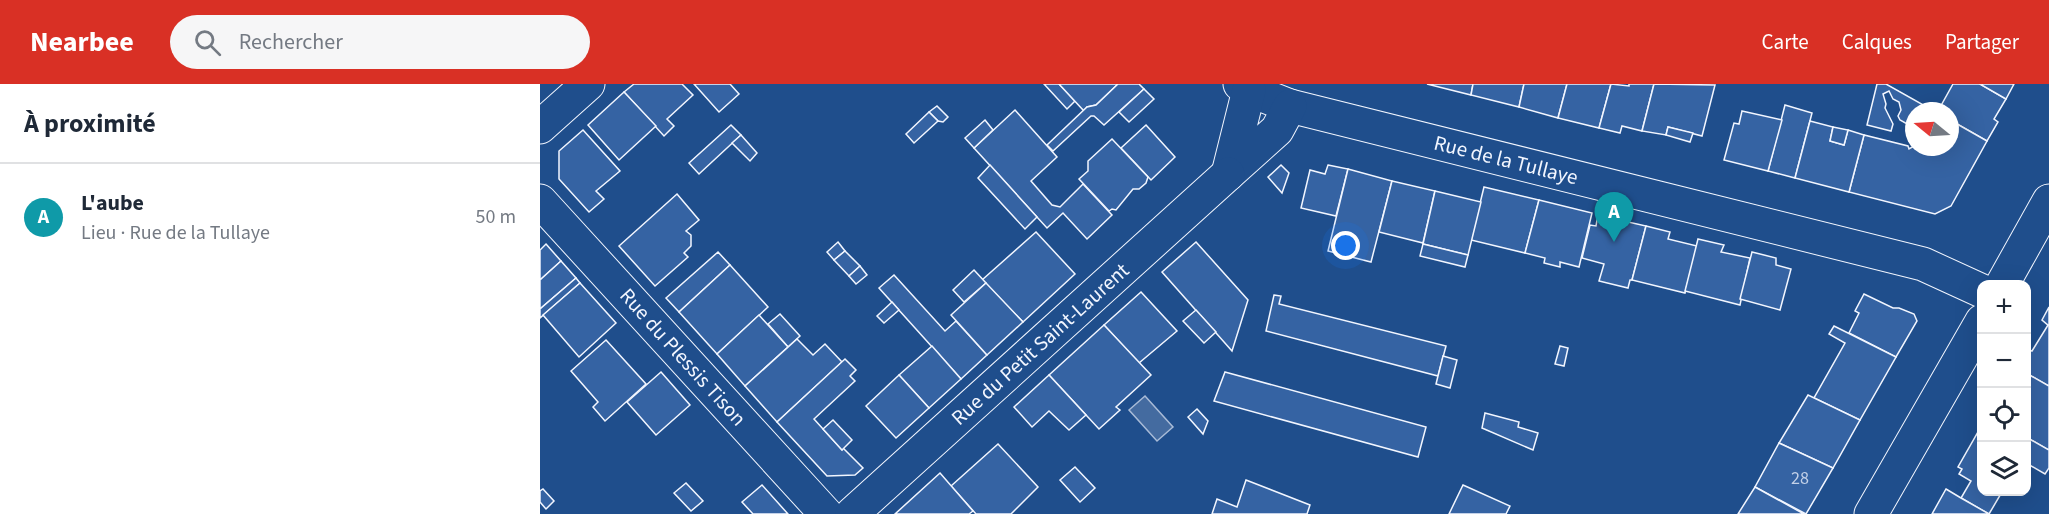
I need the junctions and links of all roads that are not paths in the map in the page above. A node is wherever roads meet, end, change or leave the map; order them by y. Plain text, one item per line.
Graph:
1 (588, 84) edge
2 (1245, 87) edge
3 (1290, 106) junction
4 (540, 127) edge
5 (1228, 174) junction
6 (540, 201) edge
7 (2049, 201) edge
8 (2005, 280) edge
9 (1977, 289) edge
10 (1977, 330) edge
11 (826, 514) edge
12 (852, 514) edge
13 (1871, 514) edge

1 - 4 street
2 - 3 street, Rue de la Tullaye
2 - 5 street
3 - 5 street, Rue du Petit Saint-Laurent
3 - 9 street, Rue de la Tullaye
5 - 12 street, Rue du Petit Saint-Laurent
6 - 11 street, Rue du Plessis Tison
7 - 8 street
10 - 13 street

